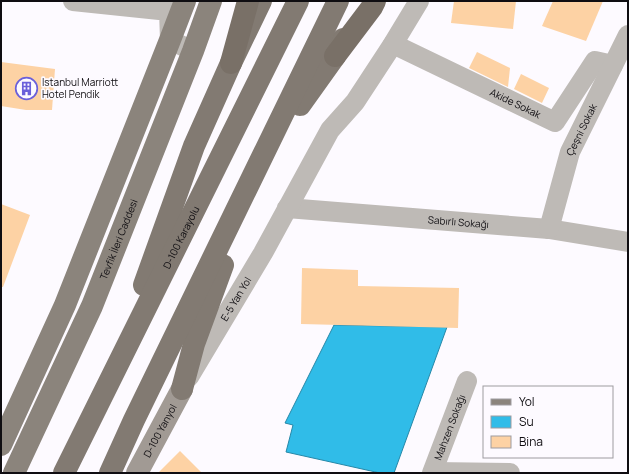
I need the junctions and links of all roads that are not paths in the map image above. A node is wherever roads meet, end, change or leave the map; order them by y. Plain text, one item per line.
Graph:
1 (73, 1) edge
2 (185, 1) edge
3 (211, 1) edge
4 (248, 1) edge
5 (261, 1) edge
6 (298, 1) edge
7 (338, 1) edge
8 (364, 1) edge
9 (375, 1) edge
10 (419, 1) edge
11 (628, 35) edge
12 (170, 40) junction
13 (393, 44) junction
14 (193, 51) junction
15 (334, 56) junction
16 (231, 63) junction
17 (613, 64) junction
18 (263, 157) junction
19 (107, 197) junction
20 (131, 207) junction
21 (287, 208) junction
22 (549, 229) junction
23 (628, 242) edge
24 (467, 380) dead end
25 (107, 386) junction
26 (182, 389) junction
27 (1, 445) edge
28 (432, 472) edge
29 (14, 473) edge
30 (64, 473) edge
31 (110, 473) edge
32 (137, 473) edge
33 (510, 473) edge

1 - 12 street
2 - 12 main road
3 - 14 main road, Tevfik İleri Caddesi
4 - 16 highway
5 - 16 highway
6 - 25 highway, D-100 Karayolu
7 - 18 highway
8 - 15 highway
9 - 15 highway
10 - 13 street, E-5 Yan Yol
11 - 17 street, Çeşni Sokak
12 - 14 street
12 - 19 main road
13 - 17 street, Akide Sokak
13 - 21 street, E-5 Yan Yol
14 - 20 main road, Tevfik İleri Caddesi
15 - 18 highway
16 - 25 highway
17 - 22 street, Çeşni Sokak
18 - 26 highway
18 - 31 highway
19 - 20 main road
19 - 27 main road
20 - 29 main road, Tevfik İleri Caddesi
21 - 22 street, Sabırlı Sokağı
21 - 26 street, E-5 Yan Yol
22 - 23 street, Sabırlı Sokağı
24 - 28 street, Mahzen Sokağı
25 - 30 highway, D-100 Karayolu
26 - 32 main road, D-100 Yanyol
28 - 33 street

